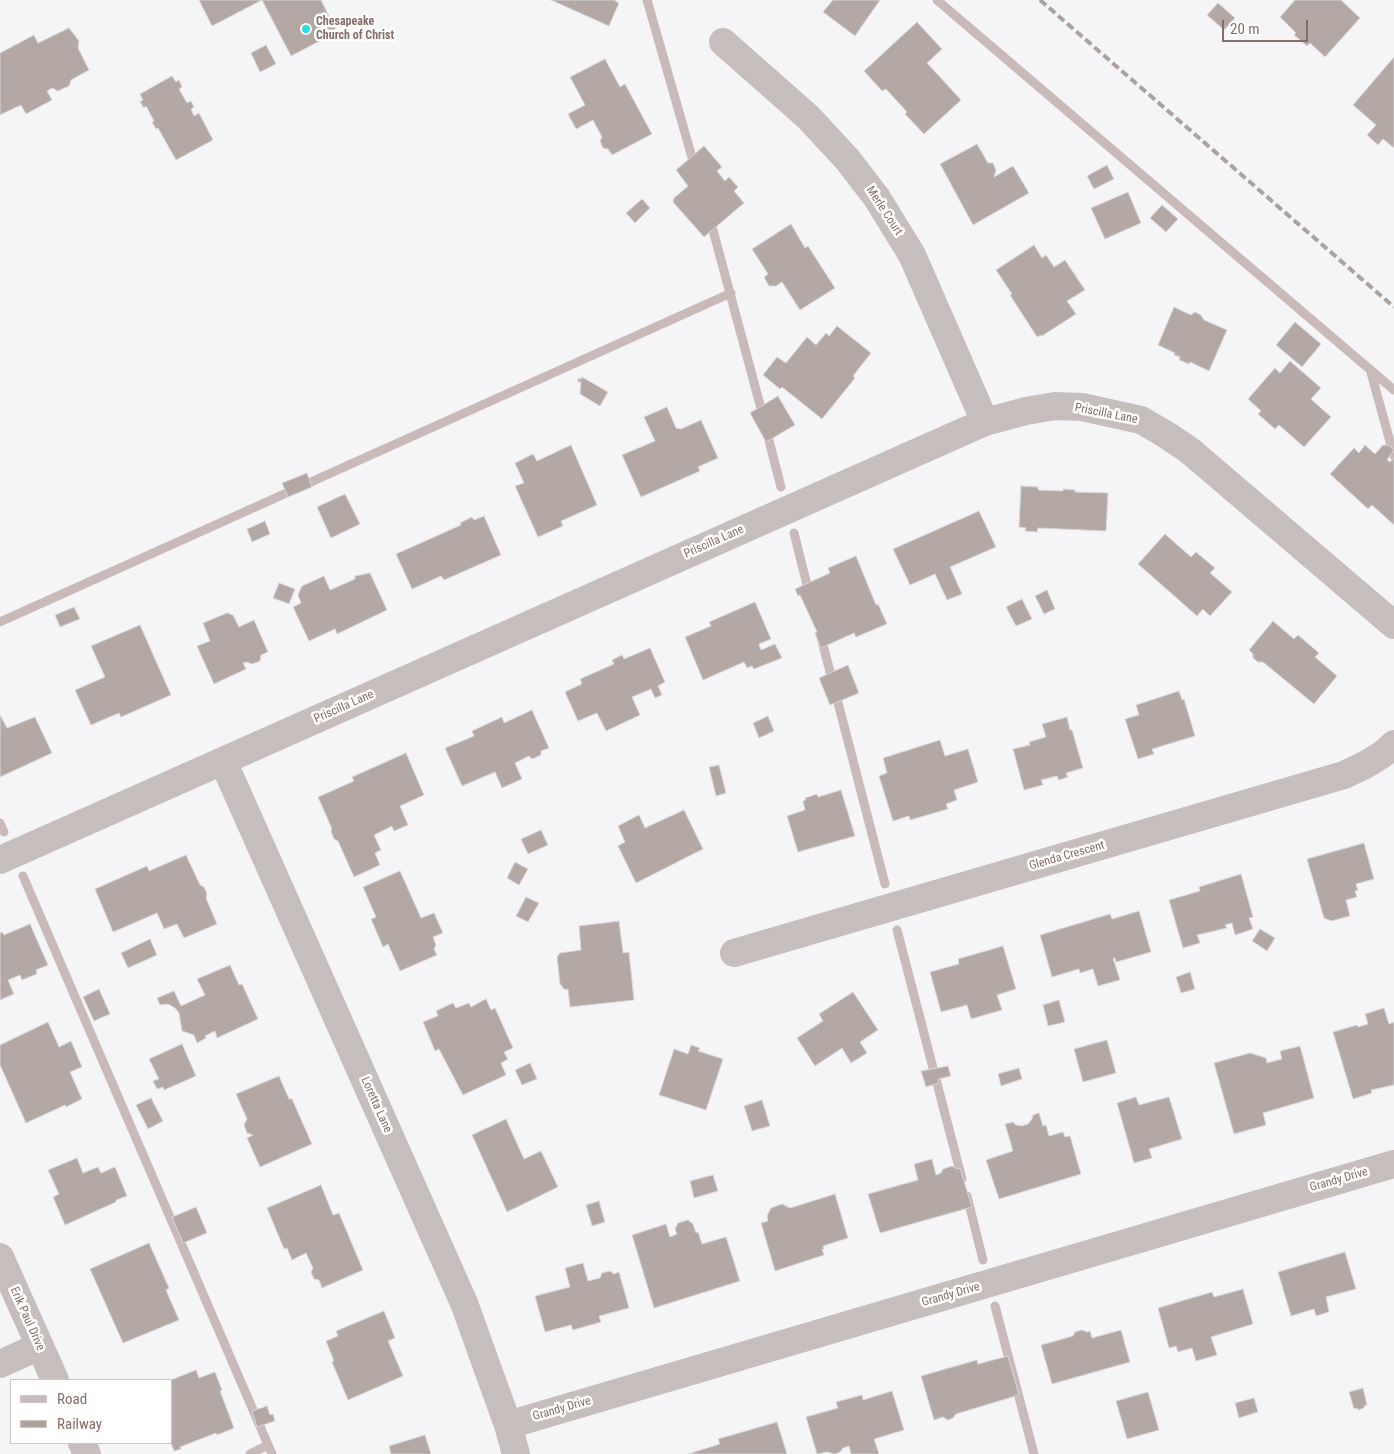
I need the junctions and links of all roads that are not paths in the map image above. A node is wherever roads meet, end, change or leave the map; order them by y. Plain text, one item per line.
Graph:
1 (723, 42) dead end
2 (985, 422) junction
3 (1394, 625) edge
4 (1394, 744) edge
5 (223, 761) junction
6 (0, 860) edge
7 (734, 953) dead end
8 (1394, 1164) edge
9 (0, 1257) edge
10 (40, 1346) junction
11 (0, 1364) edge
12 (54, 1379) edge
13 (508, 1425) junction
14 (516, 1454) edge

1 - 2 street, Merle Court
2 - 3 street, Priscilla Lane
2 - 5 street, Priscilla Lane
4 - 7 street, Glenda Crescent
5 - 6 street, Priscilla Lane
5 - 13 street, Loretta Lane
8 - 13 street, Grandy Drive
9 - 10 street, Erik Paul Drive
10 - 11 street
10 - 12 street, Erik Paul Drive
13 - 14 street, Loretta Lane

